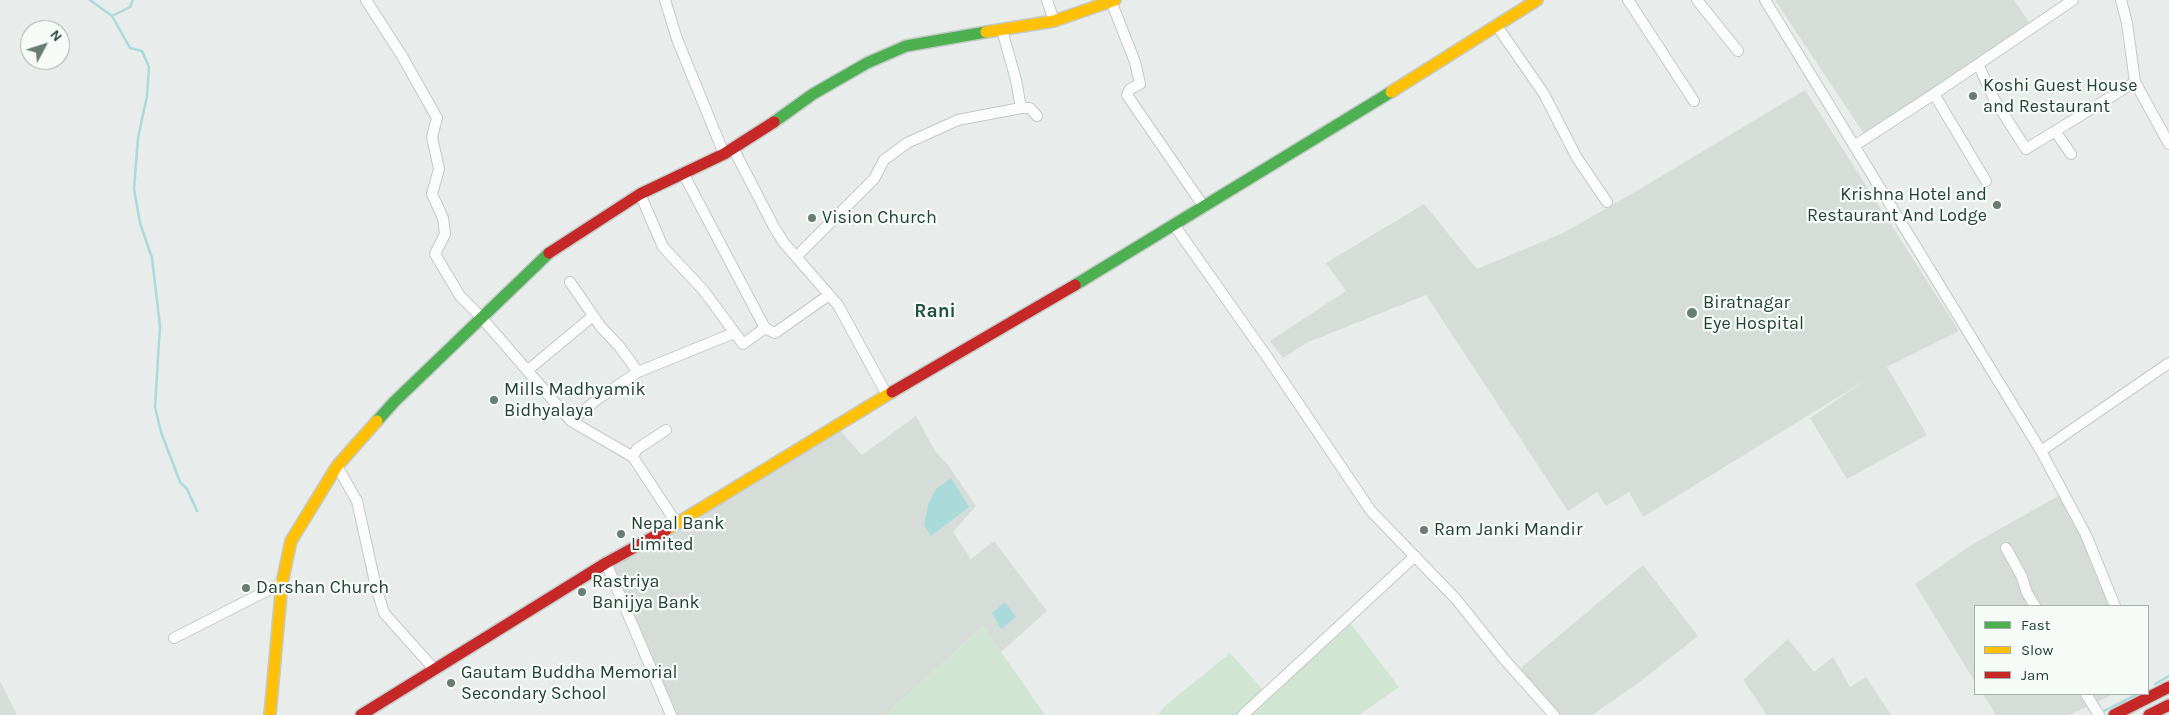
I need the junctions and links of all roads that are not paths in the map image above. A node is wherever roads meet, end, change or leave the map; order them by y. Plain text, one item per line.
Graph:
1 (366, 0) edge
2 (665, 0) edge
3 (1047, 0) edge
4 (1113, 0) edge
5 (1628, 0) edge
6 (1698, 0) edge
7 (1765, 0) edge
8 (2073, 0) edge
9 (2121, 0) edge
10 (1535, 1) edge
11 (1054, 21) junction
12 (1497, 26) junction
13 (1002, 30) junction
14 (1738, 51) dead end
15 (1978, 64) junction
16 (2135, 82) junction
17 (1934, 94) junction
18 (1694, 100) dead end
19 (1022, 108) junction
20 (1037, 116) dead end
21 (2055, 131) junction
22 (2169, 144) edge
23 (1854, 146) junction
24 (728, 151) junction
25 (2071, 154) dead end
26 (683, 173) junction
27 (1986, 181) dead end
28 (640, 194) junction
29 (1607, 202) dead end
30 (1204, 207) junction
31 (1174, 225) junction
32 (796, 257) junction
33 (570, 282) dead end
34 (829, 295) junction
35 (593, 316) junction
36 (481, 317) junction
37 (765, 328) junction
38 (734, 333) junction
39 (2169, 363) edge
40 (528, 370) junction
41 (638, 372) junction
42 (887, 395) junction
43 (571, 421) junction
44 (666, 430) dead end
45 (2041, 451) junction
46 (633, 457) junction
47 (337, 466) junction
48 (676, 524) junction
49 (2006, 548) dead end
50 (1415, 556) junction
51 (606, 563) junction
52 (282, 583) junction
53 (2034, 605) edge
54 (2115, 605) edge
55 (174, 638) dead end
56 (435, 670) junction
57 (2169, 687) edge
58 (2151, 690) edge
59 (2087, 695) edge
60 (2144, 695) edge
61 (2165, 710) edge
62 (270, 715) edge
63 (360, 715) edge
64 (671, 715) edge
65 (1243, 715) edge
66 (1554, 715) edge
67 (2099, 715) edge
68 (2114, 715) edge
69 (2149, 715) edge

1 - 36 street
2 - 24 street
3 - 11 street
4 - 11 main road
4 - 30 street
5 - 18 street
6 - 14 street
7 - 23 street
8 - 15 street
9 - 16 street
10 - 12 main road
11 - 13 main road
12 - 29 street
12 - 30 main road
13 - 19 street
13 - 24 main road
15 - 17 street
15 - 21 street
16 - 21 street
16 - 22 street
17 - 23 street
17 - 27 street
19 - 20 street
19 - 32 street
21 - 25 street
23 - 45 street
24 - 26 main road
24 - 32 street
26 - 28 main road
26 - 37 street
28 - 36 main road
28 - 38 street
30 - 31 main road
31 - 42 main road
31 - 50 street
32 - 34 street
33 - 35 street
34 - 37 street
34 - 42 street
35 - 40 street
35 - 41 street
36 - 40 street
36 - 47 main road
37 - 38 street
38 - 41 street
39 - 45 street
40 - 43 street
41 - 43 street
42 - 48 main road
43 - 46 street
44 - 46 street
45 - 54 street
46 - 48 street
47 - 52 main road
47 - 56 street
48 - 51 main road
49 - 53 street
50 - 65 street
50 - 66 street
51 - 56 main road
51 - 64 street
52 - 55 street
52 - 62 main road
56 - 63 main road
57 - 58 main road
58 - 61 street
59 - 67 street
60 - 68 main road
61 - 69 main road

